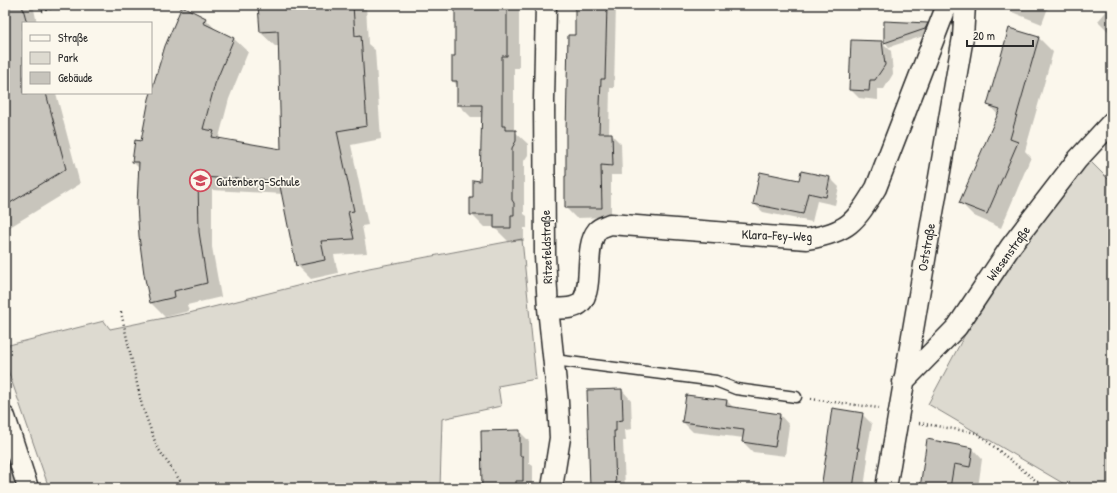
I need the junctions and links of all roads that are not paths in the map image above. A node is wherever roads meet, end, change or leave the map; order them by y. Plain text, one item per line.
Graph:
1 (546, 5) edge
2 (947, 5) edge
3 (966, 5) edge
4 (1112, 122) edge
5 (548, 308) junction
6 (554, 360) junction
7 (903, 382) junction
8 (796, 397) road end
9 (5, 417) edge
10 (28, 488) edge
11 (552, 488) edge
12 (886, 488) edge

1 - 5 street, Ritzefeldstraße
2 - 5 street, Klara-Fey-Weg
3 - 7 street, Oststraße
4 - 7 street, Wiesenstraße
5 - 6 street, Ritzefeldstraße
6 - 8 lane
6 - 11 street, Ritzefeldstraße
7 - 12 street, Oststraße
9 - 10 street

